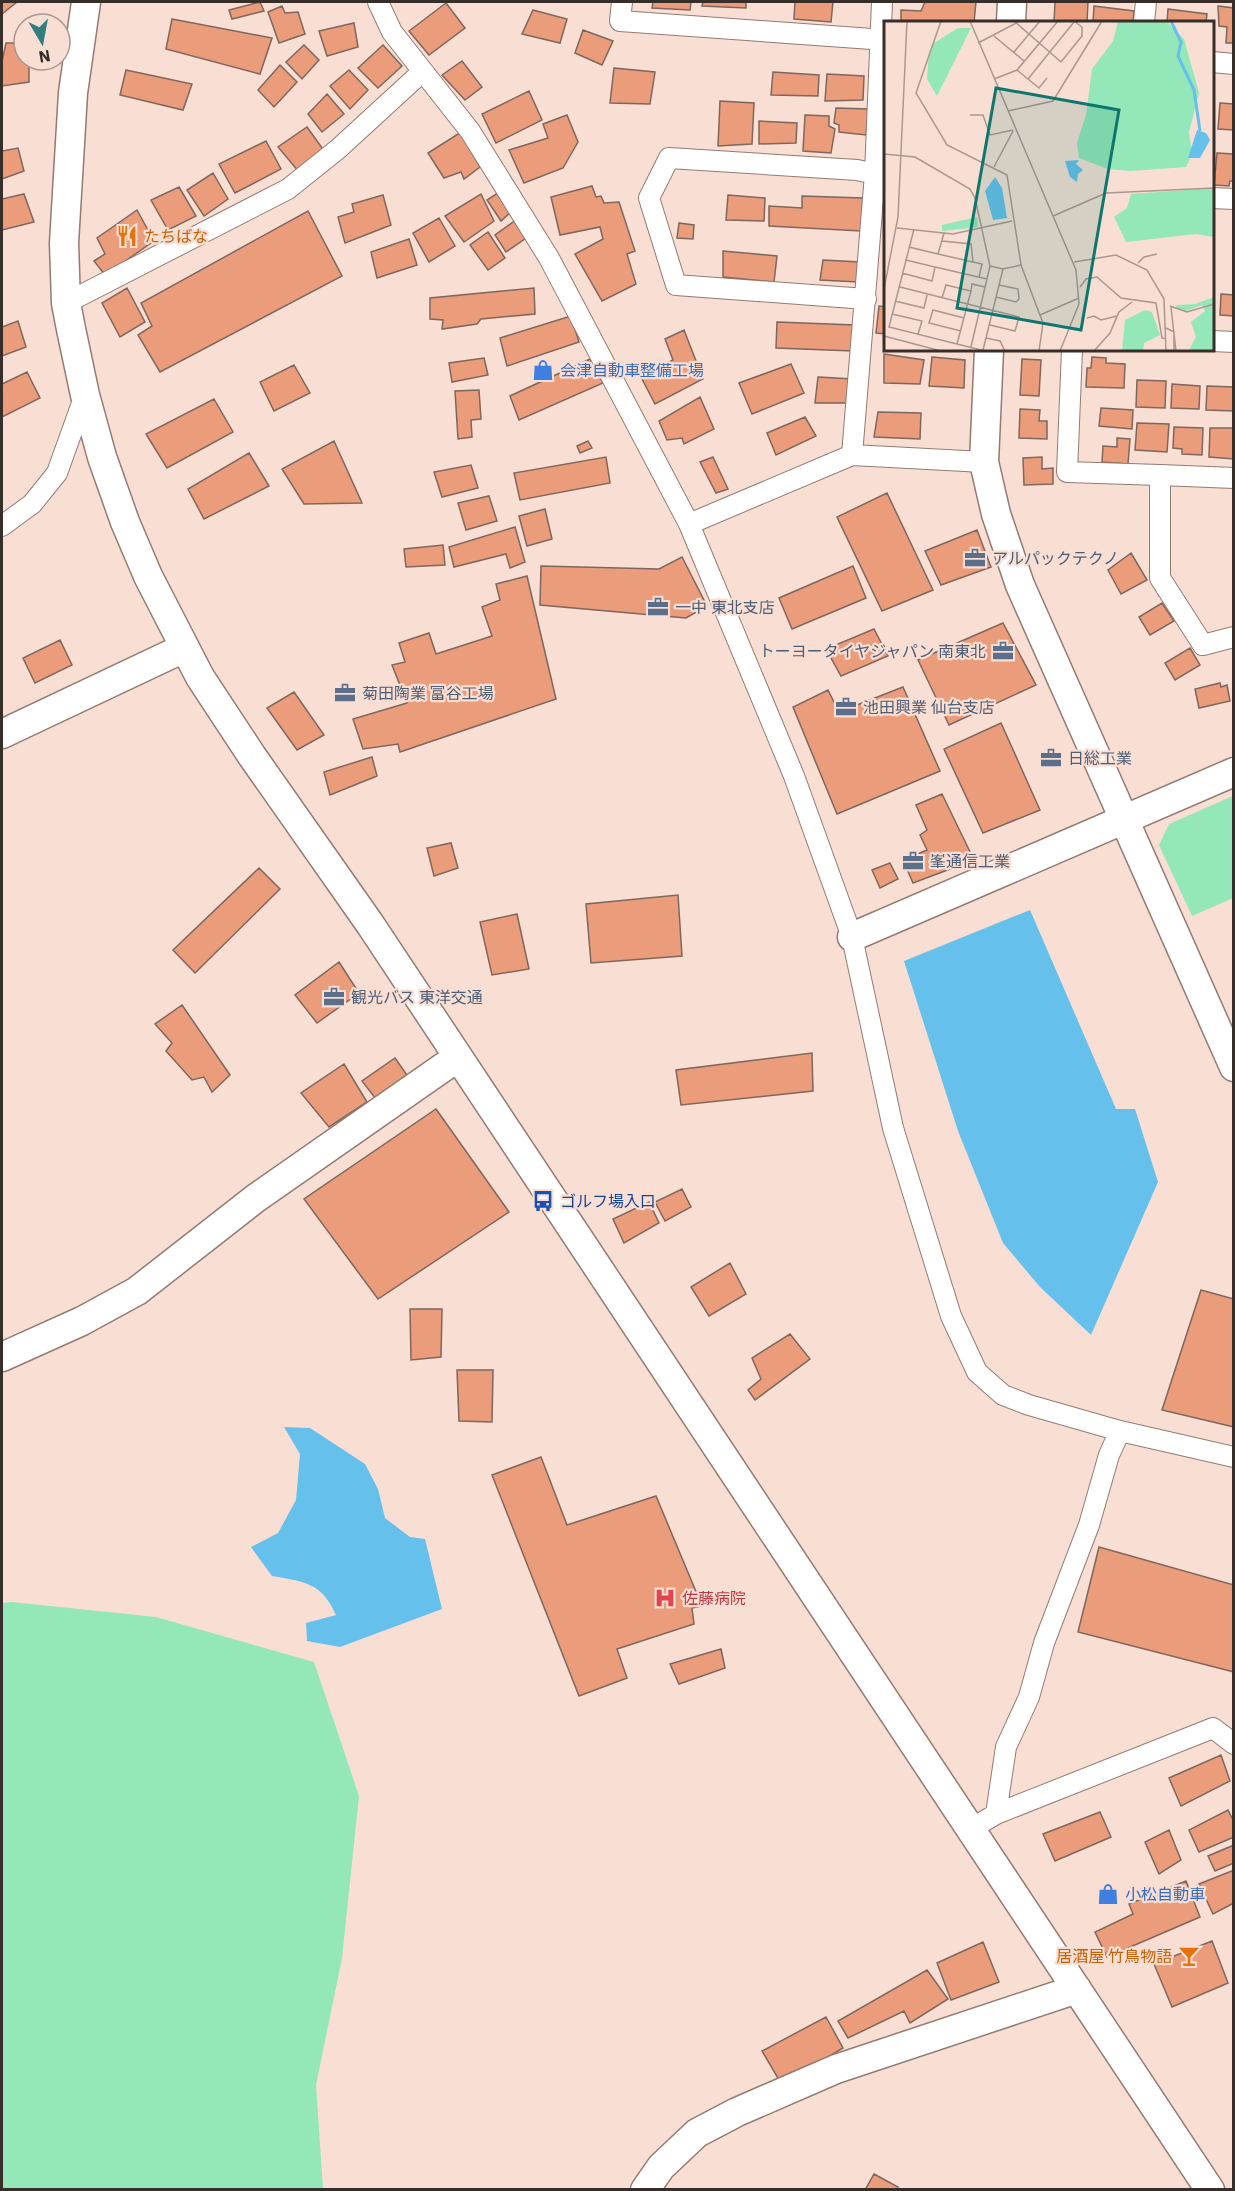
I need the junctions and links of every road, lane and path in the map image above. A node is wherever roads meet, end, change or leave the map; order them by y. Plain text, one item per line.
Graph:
1 (86, 2) edge
2 (378, 2) edge
3 (622, 2) edge
4 (882, 2) edge
5 (1012, 2) edge
6 (1146, 2) edge
7 (1011, 21) edge
8 (1144, 21) edge
9 (883, 40) edge
10 (1214, 63) edge
11 (1233, 64) edge
12 (422, 72) junction
13 (875, 174) junction
14 (1214, 198) edge
15 (1233, 199) edge
16 (866, 299) junction
17 (66, 303) junction
18 (1214, 341) edge
19 (1233, 342) edge
20 (989, 351) edge
21 (1072, 351) edge
22 (85, 395) junction
23 (852, 455) junction
24 (984, 462) junction
25 (1160, 475) junction
26 (1233, 478) edge
27 (689, 524) junction
28 (2, 526) edge
29 (1233, 637) edge
30 (184, 648) junction
31 (2, 734) edge
32 (1233, 772) edge
33 (1125, 819) junction
34 (852, 937) junction
35 (458, 1057) junction
36 (1233, 1067) edge
37 (2, 1357) edge
38 (1120, 1431) junction
39 (1233, 1457) edge
40 (1233, 1744) edge
41 (996, 1814) junction
42 (971, 1829) junction
43 (1077, 1989) junction
44 (645, 2190) edge
45 (1210, 2190) edge

1 - 17 street
2 - 12 street
3 - 9 street
4 - 9 street
5 - 7 street
6 - 8 street
9 - 13 street
10 - 11 street
12 - 17 street
12 - 27 street
13 - 16 street
13 - 16 street
14 - 15 street
16 - 23 street
17 - 22 street
18 - 19 street
20 - 24 street
21 - 25 street
22 - 28 street
22 - 30 street
23 - 24 street
23 - 27 street
24 - 33 street
25 - 26 street
25 - 29 street
27 - 34 street
30 - 31 street
30 - 35 street
32 - 33 street
33 - 34 street
33 - 36 street
34 - 38 street
35 - 37 street
35 - 42 street
38 - 39 street
38 - 41 street
40 - 41 street
41 - 42 street
42 - 43 street
43 - 44 street
43 - 45 street

